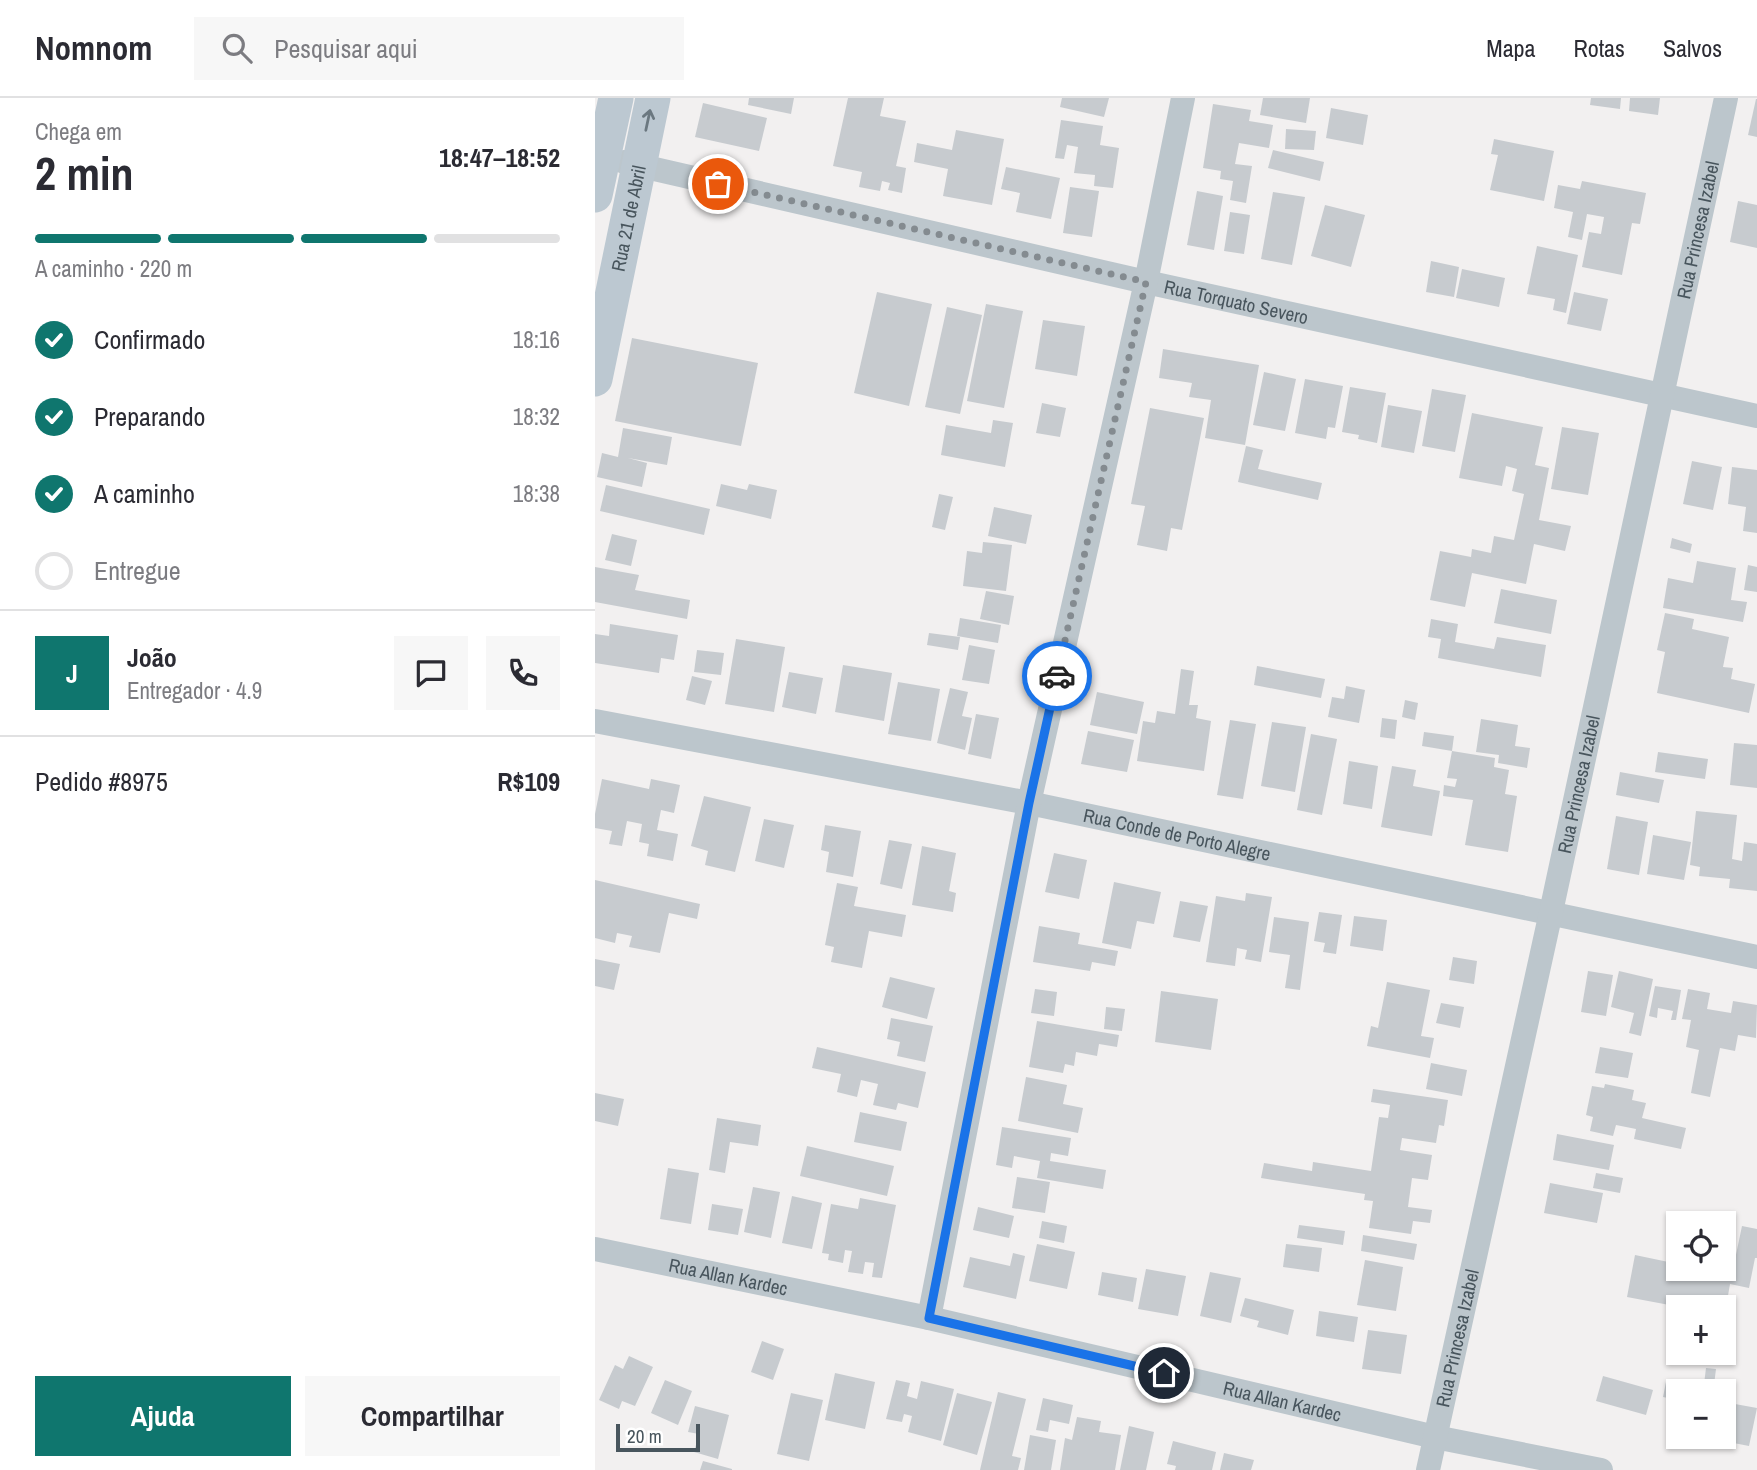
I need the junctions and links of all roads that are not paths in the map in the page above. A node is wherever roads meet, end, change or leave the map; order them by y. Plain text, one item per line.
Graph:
1 (616, 98) edge
2 (653, 98) edge
3 (1183, 98) edge
4 (1726, 98) edge
5 (599, 159) edge
6 (638, 166) junction
7 (595, 195) edge
8 (1146, 282) junction
9 (595, 379) edge
10 (1662, 396) junction
11 (1757, 415) edge
12 (595, 721) edge
13 (1029, 803) junction
14 (1551, 912) junction
15 (1757, 957) edge
16 (595, 1249) edge
17 (929, 1318) junction
18 (1436, 1437) junction
19 (1428, 1470) edge
20 (1601, 1470) edge

1 - 5 street, Rua 21 de Abril
6 -> 2 street, Rua 21 de Abril
3 - 8 street
4 - 10 street, Rua Princesa Izabel
5 - 6 street, Rua Torquato Severo
5 - 7 street, Rua 21 de Abril
6 - 8 street, Rua Torquato Severo
6 - 9 street, Rua 21 de Abril
8 - 10 street, Rua Torquato Severo
8 - 13 street
10 - 11 street, Rua Torquato Severo
10 - 14 street, Rua Princesa Izabel
12 - 13 street, Rua Conde de Porto Alegre
13 - 14 street, Rua Conde de Porto Alegre
13 - 17 street
14 - 15 street, Rua Conde de Porto Alegre
14 - 18 street, Rua Princesa Izabel
16 - 17 street, Rua Allan Kardec
17 - 18 street, Rua Allan Kardec
18 - 19 street, Rua Princesa Izabel
18 - 20 street, Rua Allan Kardec

